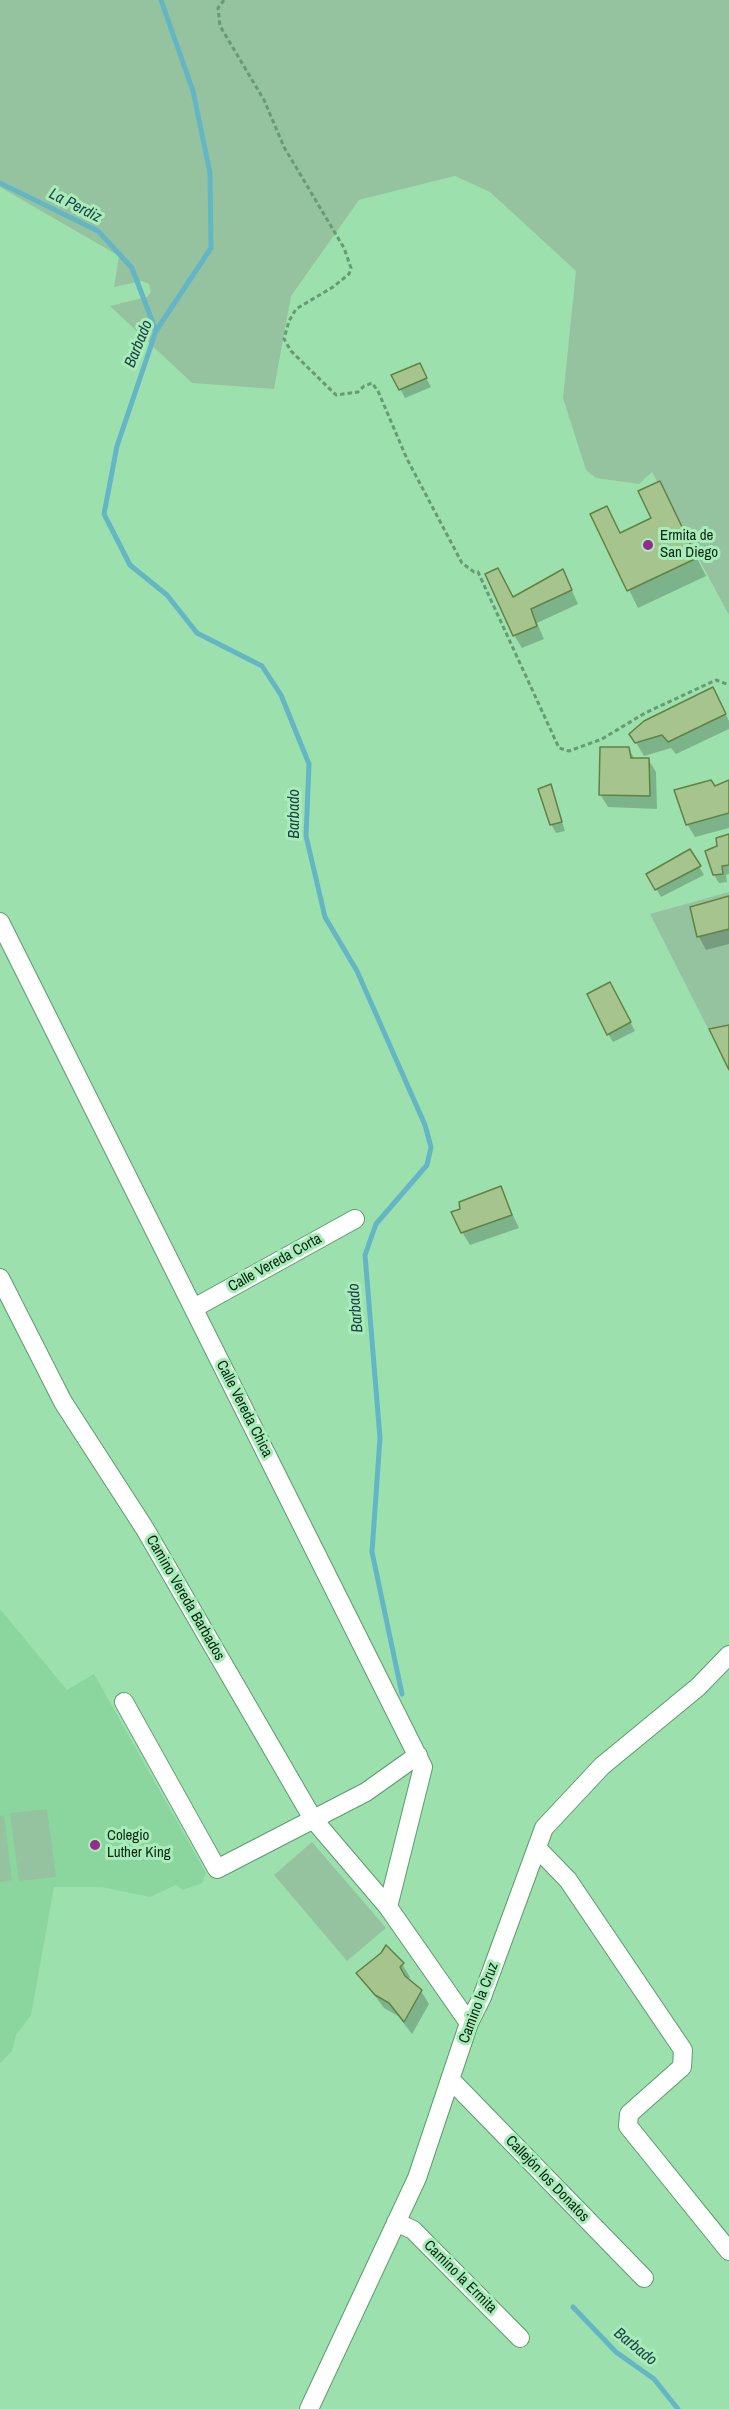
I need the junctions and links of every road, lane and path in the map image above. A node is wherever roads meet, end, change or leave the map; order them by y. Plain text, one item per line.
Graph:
1 (224, 0) edge
2 (729, 685) edge
3 (0, 922) edge
4 (355, 1218) dead end
5 (0, 1278) edge
6 (194, 1308) junction
7 (729, 1655) edge
8 (124, 1702) dead end
9 (418, 1755) junction
10 (314, 1819) junction
11 (537, 1848) junction
12 (387, 1907) junction
13 (469, 2023) junction
14 (451, 2080) junction
15 (396, 2222) junction
16 (729, 2251) edge
17 (644, 2278) dead end
18 (520, 2338) dead end
19 (309, 2409) edge

1 - 2 path
3 - 6 street, Calle Vereda Chica
4 - 6 street, Calle Vereda Corta
5 - 10 street, Camino Vereda Barbados
6 - 9 street, Calle Vereda Chica
7 - 11 street, Camino la Cruz
8 - 10 street
9 - 10 street
9 - 12 street, Calle Vereda Chica
10 - 12 street, Camino Vereda Barbados
11 - 13 street, Camino la Cruz
11 - 16 street
12 - 13 street, Camino Vereda Barbados
13 - 14 street, Camino la Cruz
14 - 15 street, Camino la Cruz
14 - 17 street, Callejón los Donatos
15 - 18 street, Camino la Ermita
15 - 19 street, Camino la Cruz

